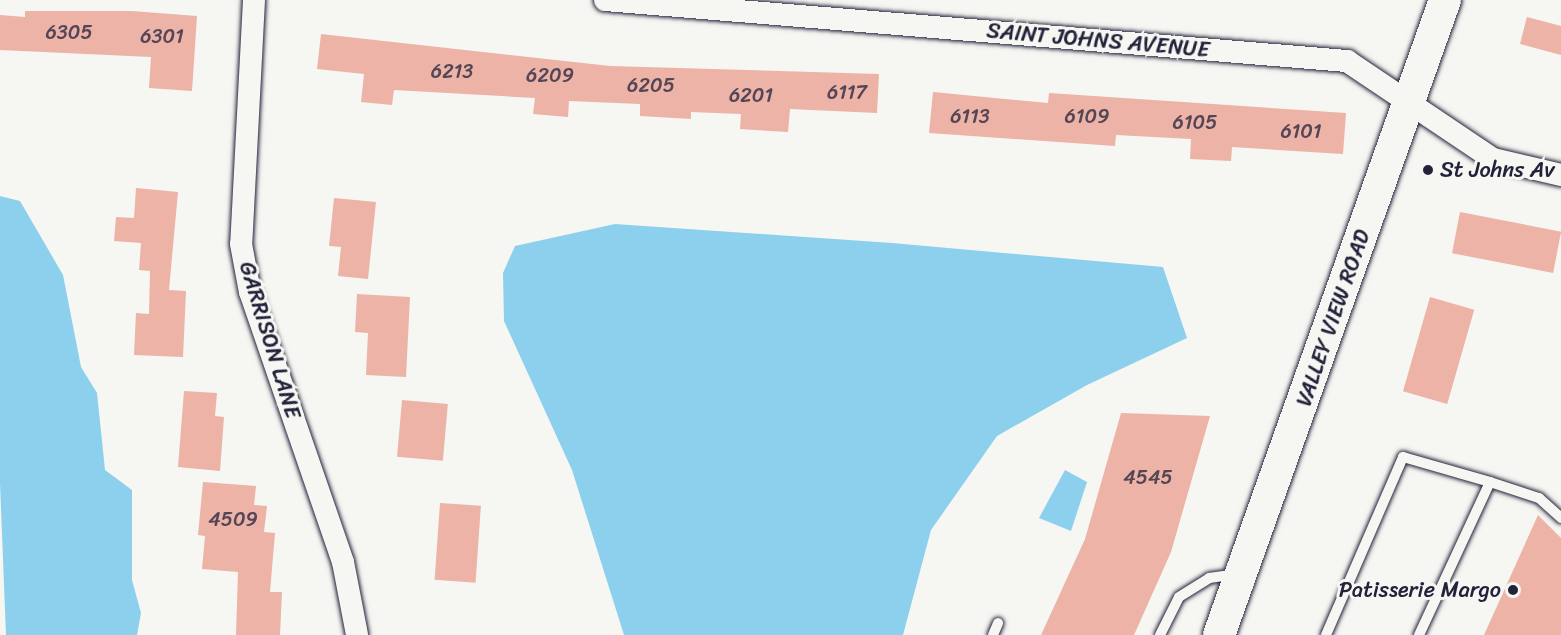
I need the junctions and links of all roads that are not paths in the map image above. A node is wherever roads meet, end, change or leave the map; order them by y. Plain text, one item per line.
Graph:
1 (254, 0) edge
2 (605, 0) edge
3 (1445, 0) edge
4 (803, 7) edge
5 (1409, 102) junction
6 (1561, 175) edge
7 (1490, 483) junction
8 (1561, 518) edge
9 (1243, 573) junction
10 (998, 623) dead end
11 (357, 635) edge
12 (993, 635) edge
13 (1160, 635) edge
14 (1219, 635) edge
15 (1326, 635) edge
16 (1419, 635) edge

1 - 11 street, GARRISON LANE
2 - 4 street, SAINT JOHNS AVENUE
3 - 5 street, VALLEY VIEW ROAD
4 - 5 street, SAINT JOHNS AVENUE
5 - 6 street, SAINT JOHNS AVENUE
5 - 9 street, VALLEY VIEW ROAD
7 - 8 lane
7 - 15 lane
7 - 16 lane
9 - 13 lane
9 - 14 street, VALLEY VIEW ROAD
10 - 12 lane

